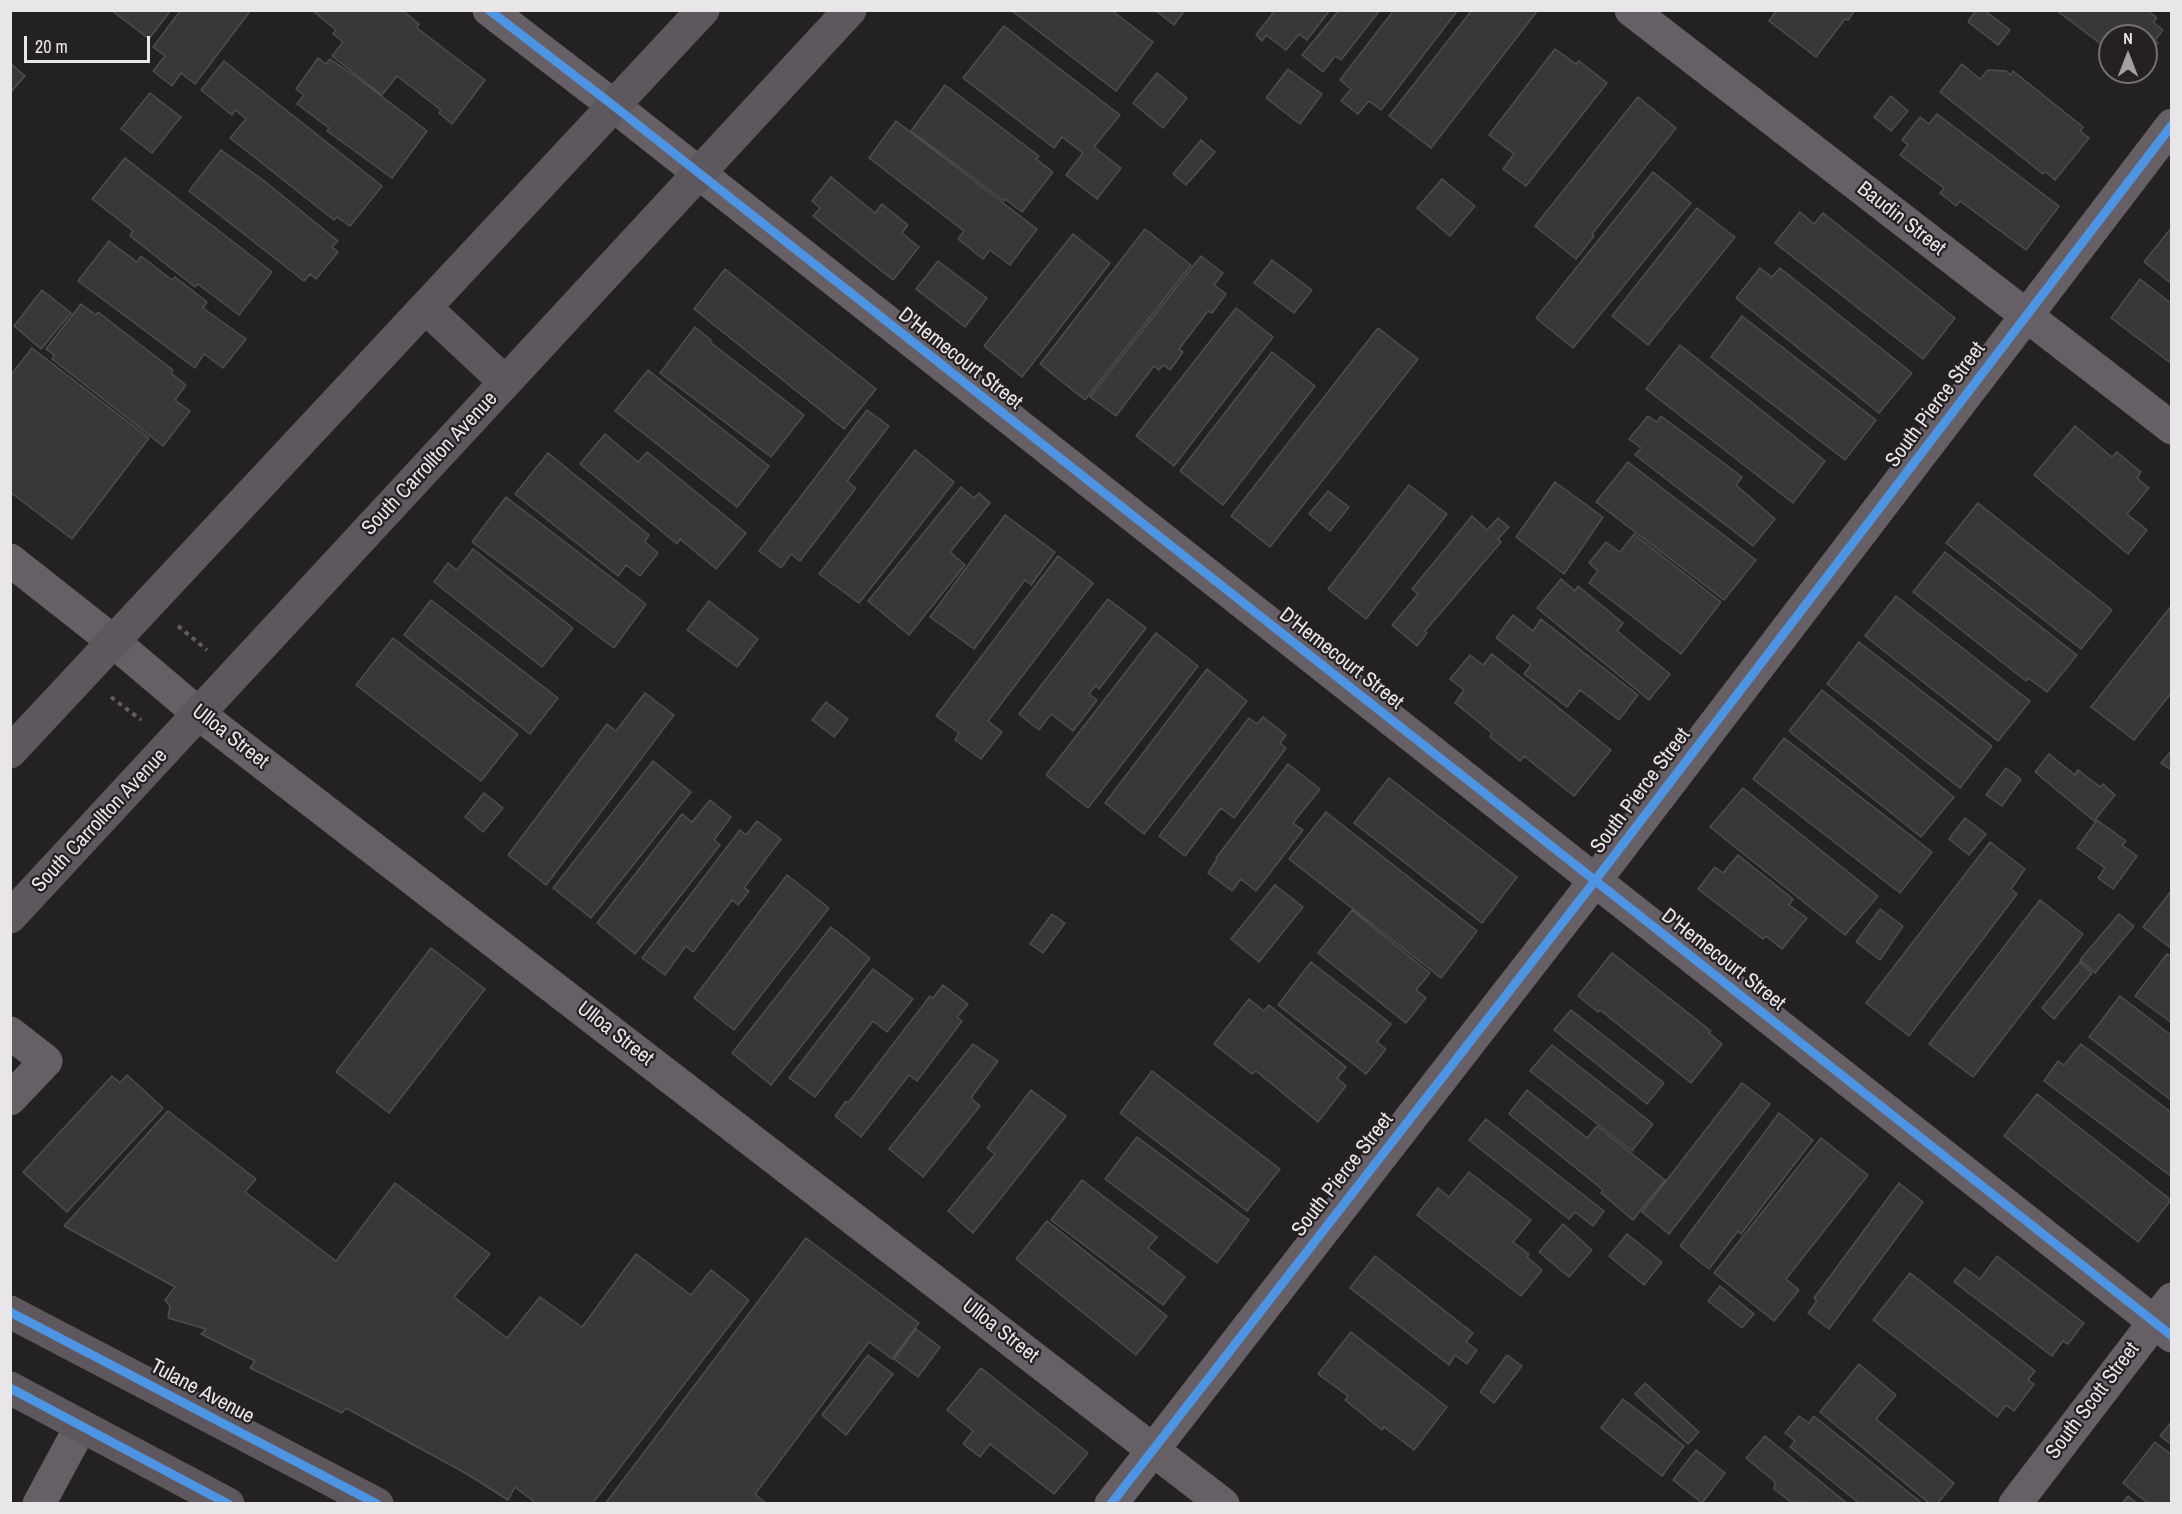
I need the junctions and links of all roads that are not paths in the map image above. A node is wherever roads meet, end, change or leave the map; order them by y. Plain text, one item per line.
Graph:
1 (489, 10) edge
2 (704, 10) edge
3 (850, 10) edge
4 (1631, 10) edge
5 (614, 106) junction
6 (2172, 125) edge
7 (697, 174) junction
8 (426, 308) junction
9 (2027, 316) junction
10 (505, 382) junction
11 (2172, 428) edge
12 (10, 560) edge
13 (114, 642) junction
14 (199, 714) junction
15 (10, 752) edge
16 (1594, 882) junction
17 (10, 917) edge
18 (10, 1033) edge
19 (10, 1099) edge
20 (10, 1312) edge
21 (2166, 1319) edge
22 (10, 1388) edge
23 (81, 1426) junction
24 (1154, 1449) junction
25 (39, 1503) edge
26 (228, 1503) edge
27 (377, 1503) edge
28 (1111, 1503) edge
29 (1223, 1503) edge
30 (2015, 1503) edge

1 - 5 street, D'Hemecourt Street
2 - 5 main road
3 - 7 main road, South Carrollton Avenue
4 - 9 street, Baudin Street
5 - 7 street, D'Hemecourt Street
5 - 8 main road
6 - 9 street, South Pierce Street
7 - 10 main road, South Carrollton Avenue
7 - 16 street, D'Hemecourt Street
8 - 10 main road
8 - 13 main road
9 - 11 street, Baudin Street
9 - 16 street, South Pierce Street
10 - 14 main road, South Carrollton Avenue
12 - 13 street, Ulloa Street
13 - 14 street, Ulloa Street
13 - 15 main road
14 - 17 main road, South Carrollton Avenue
14 - 24 street, Ulloa Street
16 - 21 street, D'Hemecourt Street
16 - 24 street, South Pierce Street
18 - 19 street
20 - 27 main road, Tulane Avenue
21 - 30 street, South Scott Street
22 - 23 main road
23 - 25 street
23 - 26 main road
24 - 28 street, South Pierce Street
24 - 29 street, Ulloa Street

